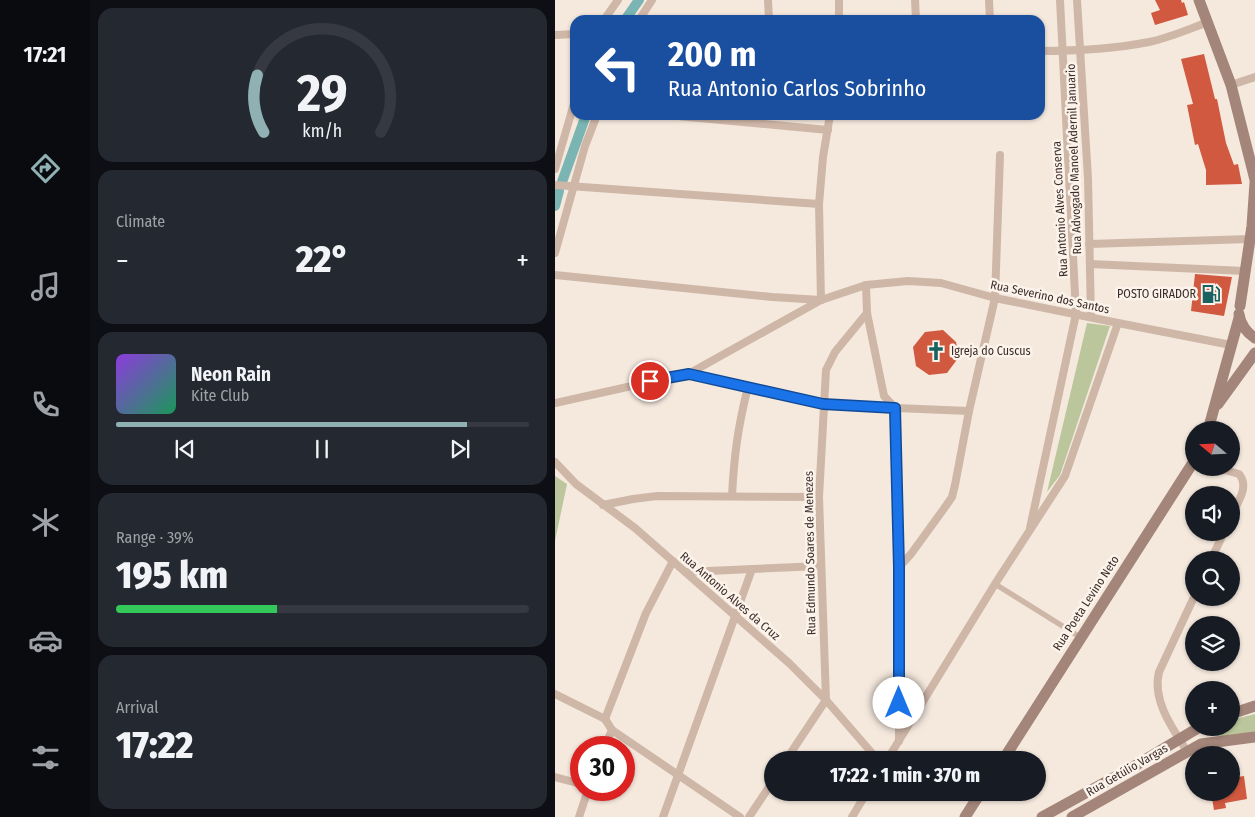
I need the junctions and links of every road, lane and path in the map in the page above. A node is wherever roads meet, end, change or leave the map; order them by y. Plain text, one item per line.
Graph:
1 (617, 0) edge
2 (652, 0) edge
3 (768, 0) edge
4 (839, 0) edge
5 (915, 0) edge
6 (989, 0) edge
7 (1060, 0) edge
8 (1077, 0) edge
9 (1199, 0) edge
10 (607, 15) edge
11 (642, 15) edge
12 (769, 15) edge
13 (839, 15) edge
14 (916, 15) edge
15 (990, 15) edge
16 (1208, 22) junction
17 (570, 34) edge
18 (555, 35) edge
19 (1081, 50) junction
20 (1045, 51) edge
21 (1063, 51) junction
22 (1255, 77) edge
23 (1231, 85) junction
24 (570, 113) edge
25 (595, 120) edge
26 (720, 120) edge
27 (829, 120) edge
28 (827, 130) junction
29 (558, 145) edge
30 (1000, 155) dead end
31 (555, 169) edge
32 (1255, 182) edge
33 (555, 185) edge
34 (570, 187) junction
35 (819, 204) junction
36 (1254, 208) edge
37 (1250, 238) junction
38 (1089, 244) junction
39 (555, 253) edge
40 (1090, 264) junction
41 (1245, 271) junction
42 (555, 274) edge
43 (1255, 283) edge
44 (866, 284) junction
45 (995, 298) junction
46 (821, 300) junction
47 (1240, 312) junction
48 (867, 313) junction
49 (1076, 314) junction
50 (1091, 317) junction
51 (1118, 323) junction
52 (1255, 338) edge
53 (1231, 345) junction
54 (1255, 353) edge
55 (689, 374) junction
56 (748, 387) junction
57 (555, 403) edge
58 (823, 404) junction
59 (895, 408) junction
60 (1215, 409) junction
61 (969, 411) junction
62 (1211, 421) edge
63 (555, 462) edge
64 (1185, 476) edge
65 (1240, 476) edge
66 (733, 496) junction
67 (819, 496) junction
68 (1240, 498) edge
69 (603, 505) junction
70 (1029, 532) junction
71 (673, 561) junction
72 (820, 566) junction
73 (899, 567) junction
74 (752, 568) junction
75 (686, 572) junction
76 (995, 584) junction
77 (1190, 606) edge
78 (735, 615) junction
79 (1080, 637) junction
80 (555, 694) edge
81 (825, 700) junction
82 (1255, 706) edge
83 (1240, 711) edge
84 (605, 719) junction
85 (612, 730) junction
86 (609, 736) edge
87 (1185, 736) edge
88 (1255, 737) edge
89 (1179, 740) junction
90 (899, 742) junction
91 (1198, 746) edge
92 (1185, 749) edge
93 (792, 751) edge
94 (870, 751) edge
95 (893, 751) edge
96 (1009, 751) edge
97 (1185, 753) edge
98 (1133, 767) junction
99 (678, 776) junction
100 (555, 777) edge
101 (1138, 779) junction
102 (570, 781) edge
103 (1106, 782) junction
104 (764, 794) edge
105 (1112, 794) junction
106 (584, 801) edge
107 (862, 801) edge
108 (975, 801) edge
109 (579, 817) edge
110 (663, 817) edge
111 (741, 817) edge
112 (749, 817) edge
113 (852, 817) edge
114 (965, 817) edge
115 (1042, 817) edge
116 (1072, 817) edge

1 - 10 street
2 - 11 street
3 - 12 street
4 - 13 street
5 - 14 street
6 - 15 street
7 - 21 street, Rua Antonio Alves Conserva
8 - 19 street, Rua Advogado Manoel Adernil Januario
9 - 16 main road
16 - 19 street
16 - 23 main road
17 - 18 street
19 - 21 street
19 - 38 street, Rua Advogado Manoel Adernil Januario
20 - 21 street
21 - 49 street, Rua Antonio Alves Conserva
22 - 23 street
23 - 32 main road
24 - 29 street
25 - 34 street
26 - 28 street
27 - 28 street
28 - 35 street
29 - 31 street
30 - 45 street
32 - 36 main road
33 - 34 street
34 - 35 street
34 - 39 street
35 - 46 street
36 - 37 main road
37 - 38 street
37 - 41 main road
38 - 40 street, Rua Advogado Manoel Adernil Januario
40 - 41 street
40 - 50 street, Rua Advogado Manoel Adernil Januario
41 - 47 main road
42 - 46 street
43 - 47 main road
44 - 45 street, Rua Severino dos Santos
44 - 46 street, Rua Severino dos Santos
44 - 48 street
45 - 49 street, Rua Severino dos Santos
45 - 61 street
46 - 55 street
47 - 52 main road
47 - 53 main road
48 - 58 street, Rua Edmundo Soares de Menezes
48 - 59 street
49 - 50 street, Rua Severino dos Santos
49 - 70 street, Rua Antonio Alves Conserva
50 - 51 street, Rua Severino dos Santos
51 - 53 street
51 - 70 street, Rua Severino dos Santos
53 - 60 main road
54 - 60 main road
55 - 56 street
55 - 57 street
56 - 58 street
56 - 66 street
58 - 59 street
58 - 67 street, Rua Edmundo Soares de Menezes
59 - 61 street
59 - 73 street
60 - 62 main road
61 - 73 street
63 - 69 street, Rua Antonio Alves da Cruz
64 - 79 main road, Rua Poeta Levino Neto
65 - 68 street
66 - 67 street
66 - 69 street
67 - 72 street, Rua Edmundo Soares de Menezes
69 - 71 street, Rua Antonio Alves da Cruz
70 - 76 street, Rua Severino dos Santos
71 - 75 street, Rua Antonio Alves da Cruz
71 - 84 street
72 - 74 street
72 - 81 street, Rua Edmundo Soares de Menezes
73 - 90 street
74 - 75 street
74 - 78 street
75 - 78 street, Rua Antonio Alves da Cruz
76 - 79 street
76 - 90 street, Rua Severino dos Santos
77 - 89 street
78 - 81 street, Rua Antonio Alves da Cruz
78 - 99 street
79 - 96 main road, Rua Poeta Levino Neto
80 - 84 street
81 - 93 street
81 - 94 street, Rua Antonio Alves da Cruz
82 - 83 main road
84 - 85 street
85 - 86 street
85 - 99 street
87 - 89 main road, Rua Getúlio Vargas
88 - 91 main road, Rua Getúlio Vargas
89 - 92 street
89 - 98 main road, Rua Getúlio Vargas
90 - 95 street, Rua Severino dos Santos
97 - 101 main road, Rua Getúlio Vargas
98 - 101 main road
98 - 103 main road, Rua Getúlio Vargas
99 - 110 street
99 - 111 street
100 - 102 street
101 - 105 main road, Rua Getúlio Vargas
103 - 105 main road
103 - 115 main road, Rua Getúlio Vargas
104 - 112 street
105 - 116 main road, Rua Getúlio Vargas
106 - 109 street
107 - 113 street
108 - 114 main road

